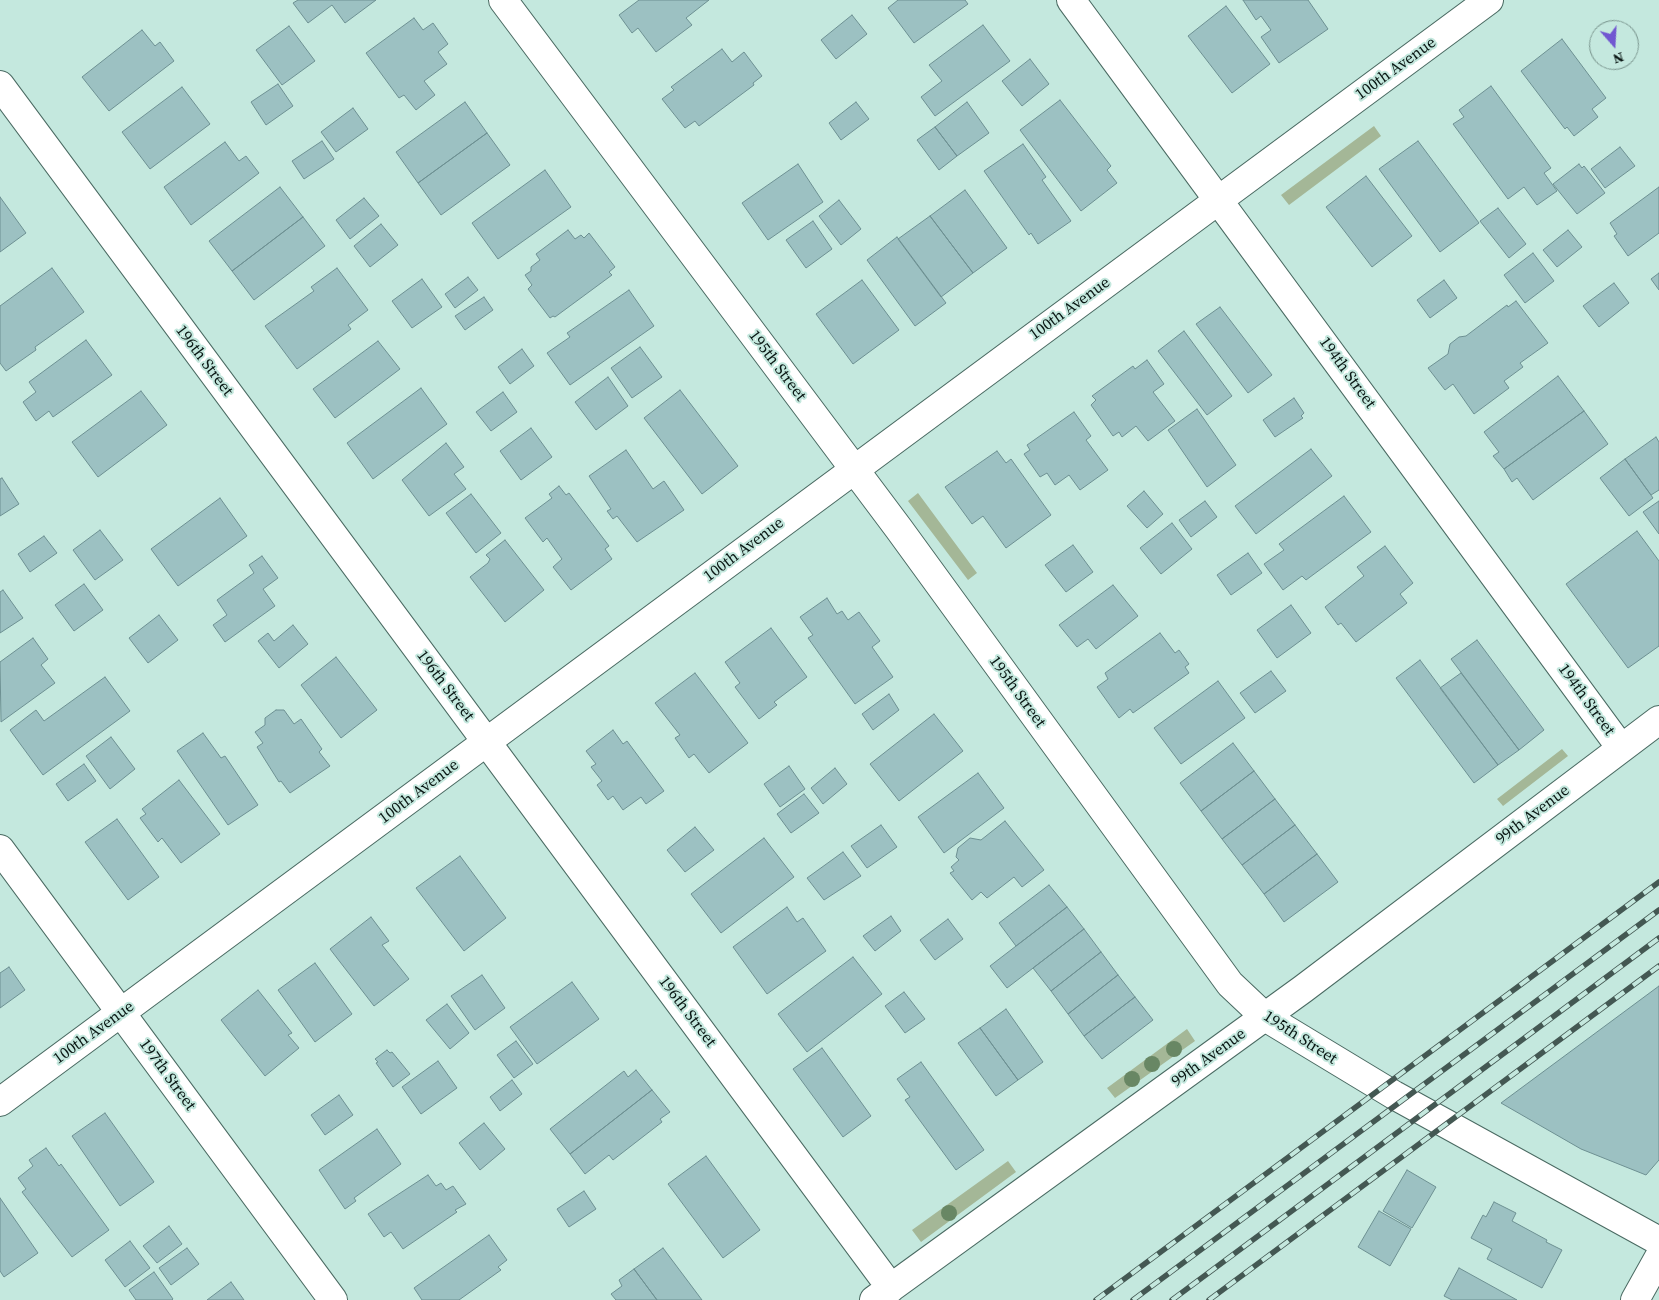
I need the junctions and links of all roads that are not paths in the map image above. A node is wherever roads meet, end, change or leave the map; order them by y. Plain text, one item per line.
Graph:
1 (503, 0) edge
2 (1071, 0) edge
3 (1489, 0) edge
4 (0, 85) edge
5 (1219, 199) junction
6 (854, 469) junction
7 (1659, 720) edge
8 (486, 742) junction
9 (1621, 748) junction
10 (0, 849) edge
11 (121, 1013) junction
12 (1265, 1017) junction
13 (0, 1102) edge
14 (1659, 1241) edge
15 (1659, 1257) edge
16 (882, 1294) edge
17 (333, 1300) edge
18 (1635, 1300) edge

1 - 6 street, 195th Street
2 - 5 street, 194th Street
3 - 5 street, 100th Avenue
4 - 8 street, 196th Street
5 - 6 street, 100th Avenue
5 - 9 street, 194th Street
6 - 8 street, 100th Avenue
6 - 12 street, 195th Street
7 - 9 street, 99th Avenue
8 - 11 street, 100th Avenue
8 - 16 street, 196th Street
9 - 12 street, 99th Avenue
10 - 11 street, 197th Street
11 - 13 street, 100th Avenue
11 - 17 street, 197th Street
12 - 14 street, 195th Street
12 - 16 street, 99th Avenue
15 - 18 street

